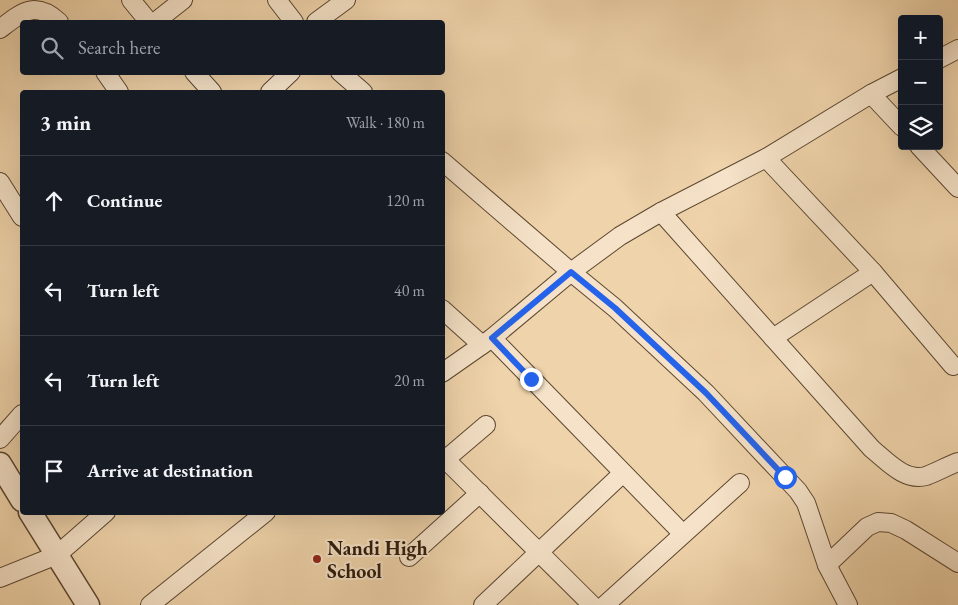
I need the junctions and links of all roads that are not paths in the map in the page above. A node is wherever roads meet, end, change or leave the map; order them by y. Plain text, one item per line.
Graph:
1 (131, 0) edge
2 (183, 0) edge
3 (277, 0) edge
4 (346, 0) edge
5 (57, 20) edge
6 (147, 20) edge
7 (158, 20) edge
8 (292, 20) edge
9 (319, 20) edge
10 (0, 29) edge
11 (107, 75) edge
12 (197, 75) edge
13 (288, 75) edge
14 (343, 75) edge
15 (898, 80) edge
16 (118, 90) edge
17 (210, 90) edge
18 (272, 90) edge
19 (361, 90) edge
20 (871, 94) junction
21 (898, 123) edge
22 (923, 150) edge
23 (766, 158) junction
24 (445, 164) edge
25 (0, 182) edge
26 (958, 188) edge
27 (661, 212) junction
28 (20, 214) edge
29 (571, 272) junction
30 (873, 272) junction
31 (445, 311) edge
32 (773, 338) junction
33 (487, 342) junction
34 (953, 366) dead end
35 (445, 371) edge
36 (20, 416) edge
37 (486, 425) dead end
38 (0, 438) edge
39 (445, 457) edge
40 (445, 459) edge
41 (958, 462) edge
42 (0, 464) edge
43 (623, 473) junction
44 (740, 482) dead end
45 (480, 493) junction
46 (20, 497) edge
47 (32, 515) edge
48 (103, 515) edge
49 (262, 515) edge
50 (683, 534) junction
51 (539, 552) junction
52 (58, 555) junction
53 (409, 557) dead end
54 (958, 563) edge
55 (827, 565) junction
56 (0, 578) edge
57 (88, 605) edge
58 (150, 605) edge
59 (483, 605) edge
60 (592, 605) edge
61 (605, 605) edge
62 (848, 605) edge

1 - 6 street
2 - 7 street
3 - 8 street
4 - 9 street
5 - 10 street
11 - 16 street
12 - 17 street
13 - 18 street
14 - 19 street
15 - 20 street
20 - 21 street
20 - 23 street
22 - 26 street
23 - 27 street
23 - 30 street
24 - 29 street
25 - 28 street
27 - 29 street
27 - 32 street
29 - 33 street
29 - 55 street
30 - 32 street
30 - 34 street
31 - 33 street
32 - 41 street
33 - 35 street
33 - 43 street
36 - 38 street
37 - 39 street
40 - 45 street
42 - 46 street
43 - 50 street
43 - 51 street
44 - 50 street
45 - 51 street
45 - 53 street
47 - 52 street
48 - 52 street
49 - 58 street
50 - 61 street
51 - 59 street
51 - 60 street
52 - 56 street
52 - 57 street
54 - 55 street
55 - 62 street

